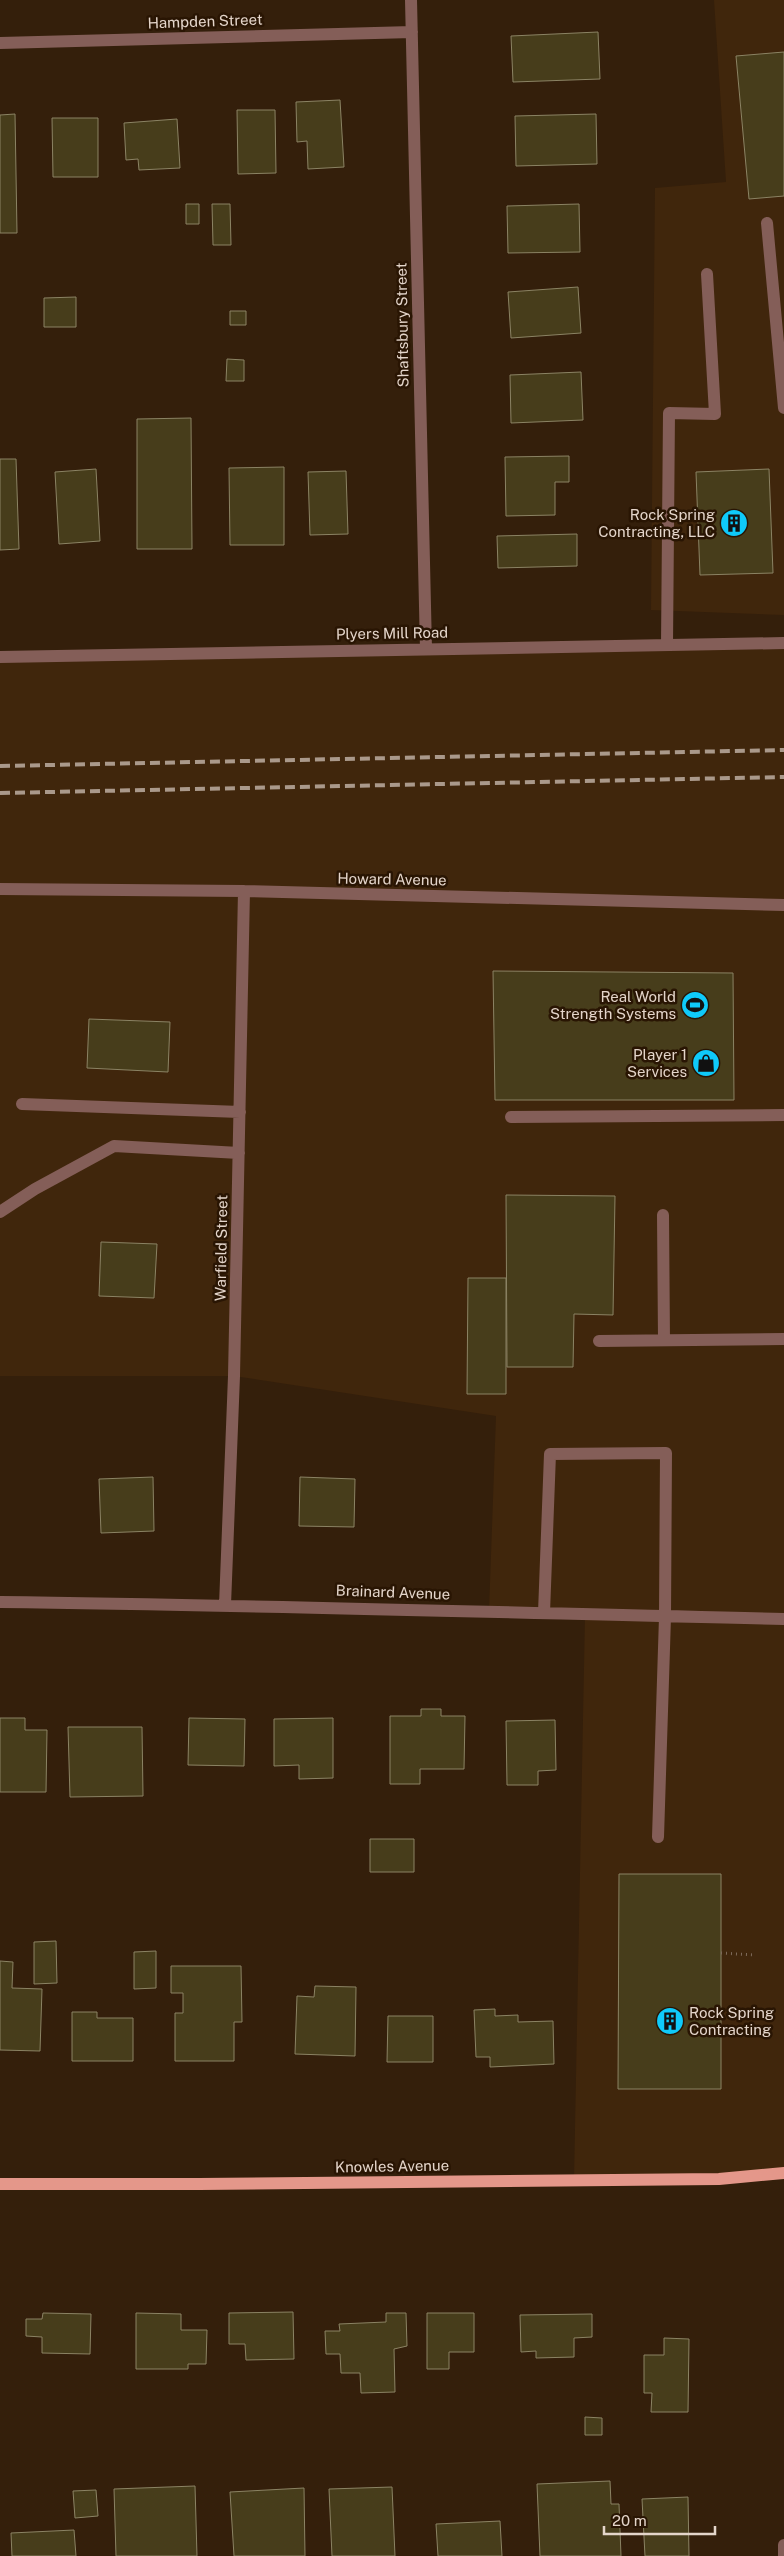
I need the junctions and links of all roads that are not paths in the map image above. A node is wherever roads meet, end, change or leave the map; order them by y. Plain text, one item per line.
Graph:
1 (411, 0) edge
2 (412, 32) junction
3 (0, 43) edge
4 (767, 223) dead end
5 (707, 274) dead end
6 (784, 408) edge
7 (784, 643) edge
8 (667, 645) junction
9 (426, 649) junction
10 (0, 657) edge
11 (0, 888) edge
12 (244, 891) junction
13 (784, 905) edge
14 (22, 1104) dead end
15 (240, 1112) junction
16 (784, 1115) edge
17 (511, 1117) dead end
18 (239, 1153) junction
19 (0, 1212) edge
20 (663, 1215) dead end
21 (784, 1339) edge
22 (598, 1340) dead end
23 (664, 1340) junction
24 (0, 1602) edge
25 (225, 1605) junction
26 (544, 1613) junction
27 (665, 1617) junction
28 (784, 1619) edge
29 (658, 1837) dead end
30 (784, 2173) edge
31 (0, 2184) edge
32 (784, 2545) edge
33 (784, 2556) edge

1 - 2 street, Shaftsbury Street
2 - 3 street, Hampden Street
2 - 9 street, Shaftsbury Street
4 - 6 street
5 - 8 street
7 - 8 street, Plyers Mill Road
8 - 9 street, Plyers Mill Road
9 - 10 street, Plyers Mill Road
11 - 12 street, Howard Avenue
12 - 13 street, Howard Avenue
12 - 15 street, Warfield Street
14 - 15 street
15 - 18 street, Warfield Street
16 - 17 street
18 - 19 street
18 - 25 street, Warfield Street
20 - 23 street
21 - 23 street
22 - 23 street
24 - 25 street, Brainard Avenue
25 - 26 street, Brainard Avenue
26 - 27 street, Brainard Avenue
26 - 27 street
27 - 28 street, Brainard Avenue
27 - 29 street
30 - 31 main road, Knowles Avenue
32 - 33 street

